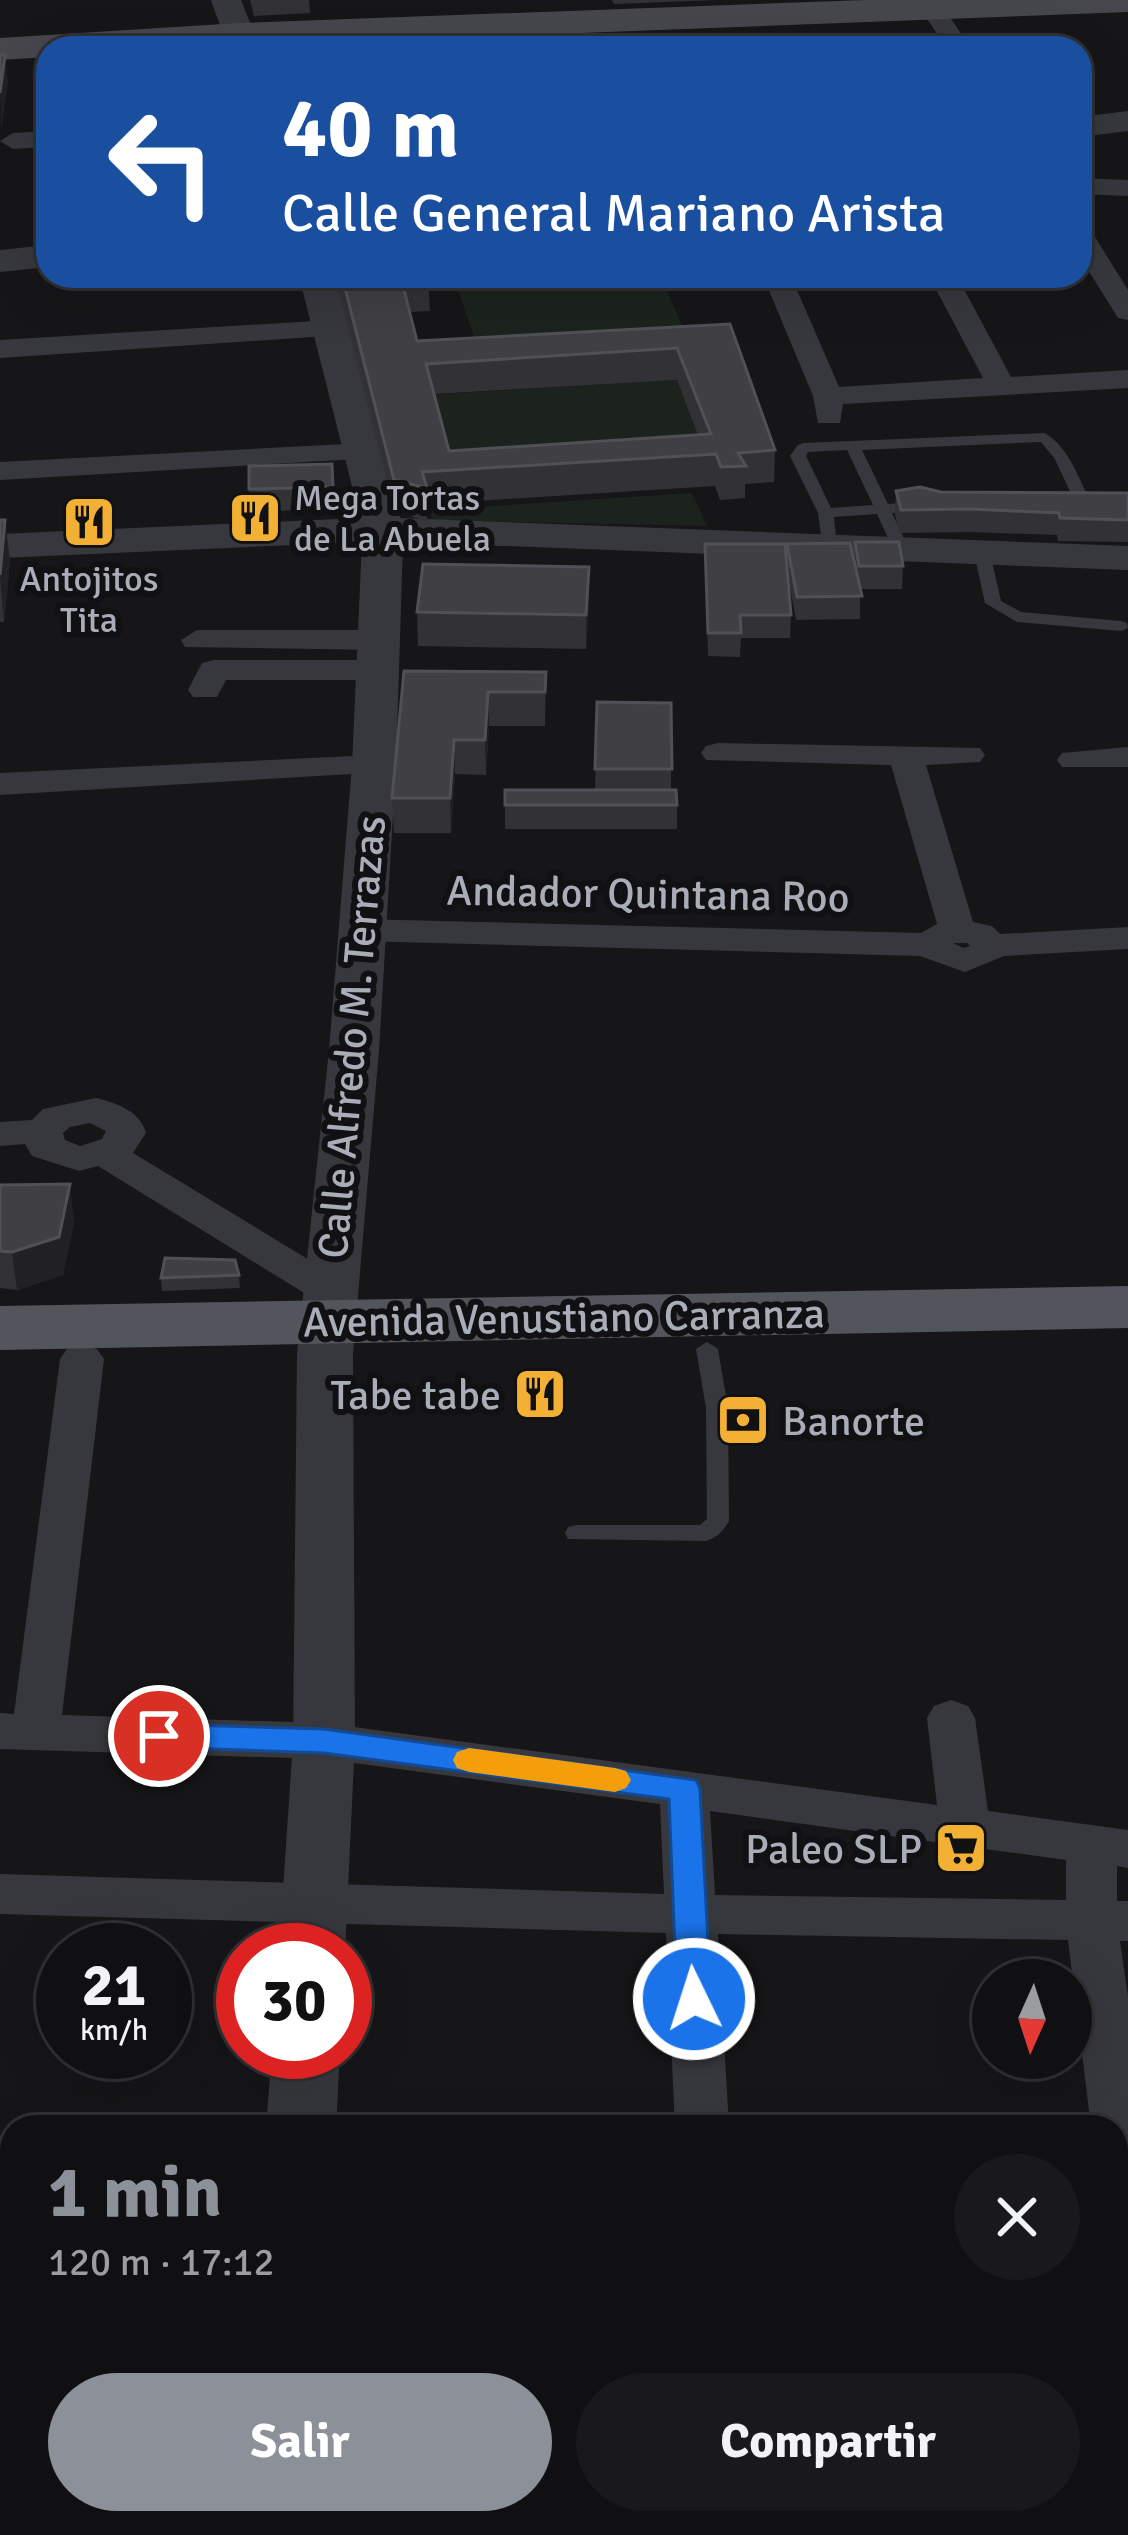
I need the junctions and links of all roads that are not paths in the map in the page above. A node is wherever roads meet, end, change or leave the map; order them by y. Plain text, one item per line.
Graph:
1 (864, 1) edge
2 (1128, 1) edge
3 (926, 2) edge
4 (773, 5) edge
5 (236, 27) edge
6 (59, 36) edge
7 (139, 36) edge
8 (950, 36) edge
9 (36, 37) edge
10 (0, 39) edge
11 (36, 46) edge
12 (0, 49) edge
13 (1128, 121) edge
14 (1092, 126) edge
15 (36, 140) edge
16 (13, 141) dead end
17 (1092, 186) edge
18 (1128, 188) edge
19 (1092, 254) edge
20 (36, 257) edge
21 (0, 261) edge
22 (321, 288) edge
23 (782, 288) edge
24 (949, 288) edge
25 (1128, 312) edge
26 (333, 329) junction
27 (0, 349) edge
28 (1128, 379) edge
29 (1002, 387) junction
30 (852, 444) junction
31 (364, 452) junction
32 (0, 471) edge
33 (1058, 502) edge
34 (946, 504) edge
35 (885, 508) junction
36 (383, 529) junction
37 (828, 530) junction
38 (0, 546) edge
39 (901, 550) junction
40 (982, 553) junction
41 (1128, 558) edge
42 (1121, 626) dead end
43 (197, 640) dead end
44 (378, 655) junction
45 (205, 690) dead end
46 (718, 753) dead end
47 (905, 754) junction
48 (968, 754) dead end
49 (1128, 757) edge
50 (1074, 760) dead end
51 (374, 765) junction
52 (0, 784) edge
53 (361, 931) junction
54 (1128, 938) edge
55 (963, 956) junction
56 (0, 1135) edge
57 (1128, 1307) edge
58 (327, 1322) junction
59 (0, 1328) edge
60 (1128, 1341) edge
61 (707, 1349) junction
62 (82, 1358) junction
63 (0, 1360) edge
64 (576, 1533) dead end
65 (951, 1718) dead end
66 (18, 1732) edge
67 (324, 1741) junction
68 (684, 1789) junction
69 (965, 1827) junction
70 (1110, 1846) edge
71 (0, 1894) edge
72 (688, 1914) junction
73 (1110, 1922) edge
74 (285, 1923) edge
75 (314, 1923) edge
76 (372, 1924) edge
77 (304, 2079) edge
78 (302, 2115) edge
79 (701, 2115) edge
80 (1123, 2115) edge

1 - 3 main road
1 - 4 main road
2 - 3 main road
3 - 4 main road
3 - 8 street
4 - 5 main road
5 - 6 main road
5 - 7 main road
9 - 10 main road
11 - 12 main road
13 - 14 street
15 - 16 street
17 - 18 street
19 - 25 street
20 - 21 street
22 - 26 street, Calle Alfredo M. Terrazas
23 - 29 street
24 - 29 street
26 - 27 street
26 - 31 street, Calle Alfredo M. Terrazas
28 - 29 street
30 - 33 lane
30 - 35 lane
30 - 37 lane
31 - 32 street
31 - 36 street, Calle Alfredo M. Terrazas
34 - 35 lane
35 - 37 lane
35 - 39 lane
36 - 37 street
36 - 38 street
36 - 44 street, Calle Alfredo M. Terrazas
37 - 39 street
39 - 40 street
40 - 41 street
40 - 42 lane
43 - 44 street
44 - 45 street
44 - 51 street, Calle Alfredo M. Terrazas
46 - 47 street
47 - 48 street
47 - 55 street
49 - 50 street
51 - 52 street
51 - 53 street, Calle Alfredo M. Terrazas
53 - 55 street, Andador Quintana Roo
53 - 58 street, Calle Alfredo M. Terrazas
54 - 55 street, Andador Quintana Roo
56 - 58 street
57 - 58 main road, Avenida Venustiano Carranza
58 - 59 main road, Avenida Venustiano Carranza
58 - 61 main road, Avenida Venustiano Carranza
58 - 62 main road, Avenida Venustiano Carranza
58 - 67 street, Calle Alfredo M. Terrazas
60 - 61 main road, Avenida Venustiano Carranza
61 - 64 lane
62 - 63 main road, Avenida Venustiano Carranza
62 - 66 street
65 - 69 street
66 - 67 street
67 - 68 street
67 - 75 street, Calle Alfredo M. Terrazas
68 - 69 street
68 - 72 street
69 - 70 street
70 - 73 street
71 - 74 street
72 - 73 street
72 - 76 street
72 - 79 street
73 - 80 street
77 - 78 street

